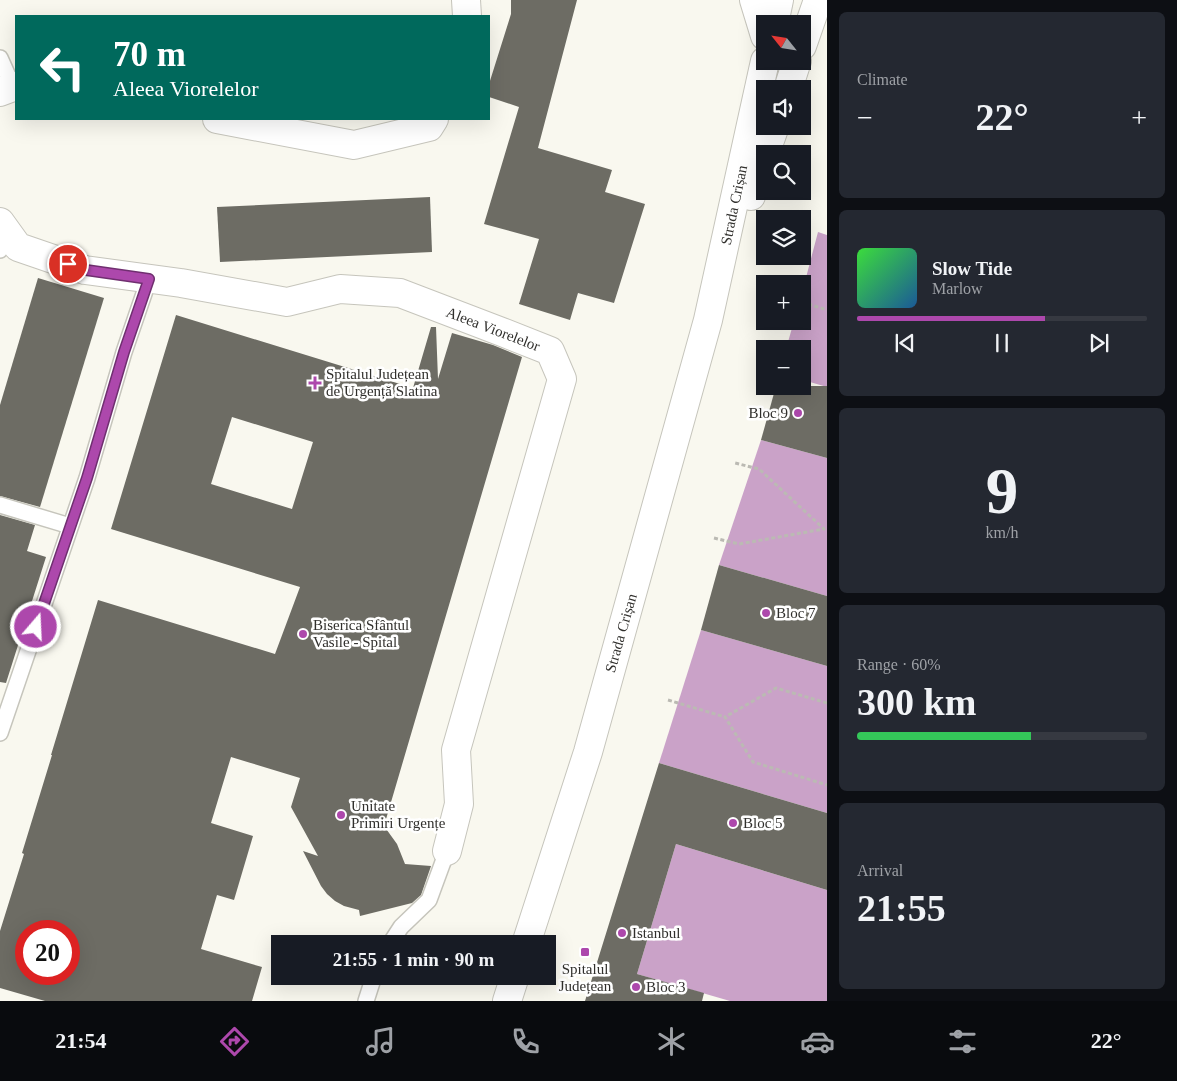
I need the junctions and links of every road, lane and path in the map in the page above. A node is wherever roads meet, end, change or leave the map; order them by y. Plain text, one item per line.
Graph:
1 (466, 0) edge
2 (754, 0) edge
3 (779, 0) edge
4 (818, 0) edge
5 (467, 15) edge
6 (759, 15) edge
7 (776, 15) edge
8 (811, 20) edge
9 (0, 58) edge
10 (763, 70) edge
11 (10, 88) edge
12 (222, 120) edge
13 (433, 120) edge
14 (756, 180) edge
15 (4, 241) edge
16 (149, 279) junction
17 (811, 305) edge
18 (827, 310) edge
19 (708, 320) junction
20 (734, 463) dead end
21 (0, 505) edge
22 (70, 526) junction
23 (826, 530) edge
24 (714, 538) dead end
25 (668, 700) dead end
26 (827, 704) edge
27 (725, 717) junction
28 (0, 733) edge
29 (827, 785) edge
30 (447, 851) joint
31 (396, 935) edge
32 (529, 935) edge
33 (371, 985) edge
34 (512, 985) edge
35 (366, 1001) edge
36 (506, 1001) edge

1 - 5 main road
2 - 6 main road
3 - 7 main road
4 - 8 main road
9 - 11 lane
10 - 19 main road, Strada Crișan
12 - 13 main road
14 - 19 main road, Strada Crișan
15 - 16 main road, Aleea Viorelelor
16 - 22 lane
16 - 30 main road, Aleea Viorelelor
17 - 18 path
19 - 32 main road, Strada Crișan
20 - 23 path
21 - 22 lane
22 - 28 lane
23 - 24 path
25 - 27 path
26 - 27 path
27 - 29 path
30 - 31 lane
33 - 35 lane
34 - 36 main road

